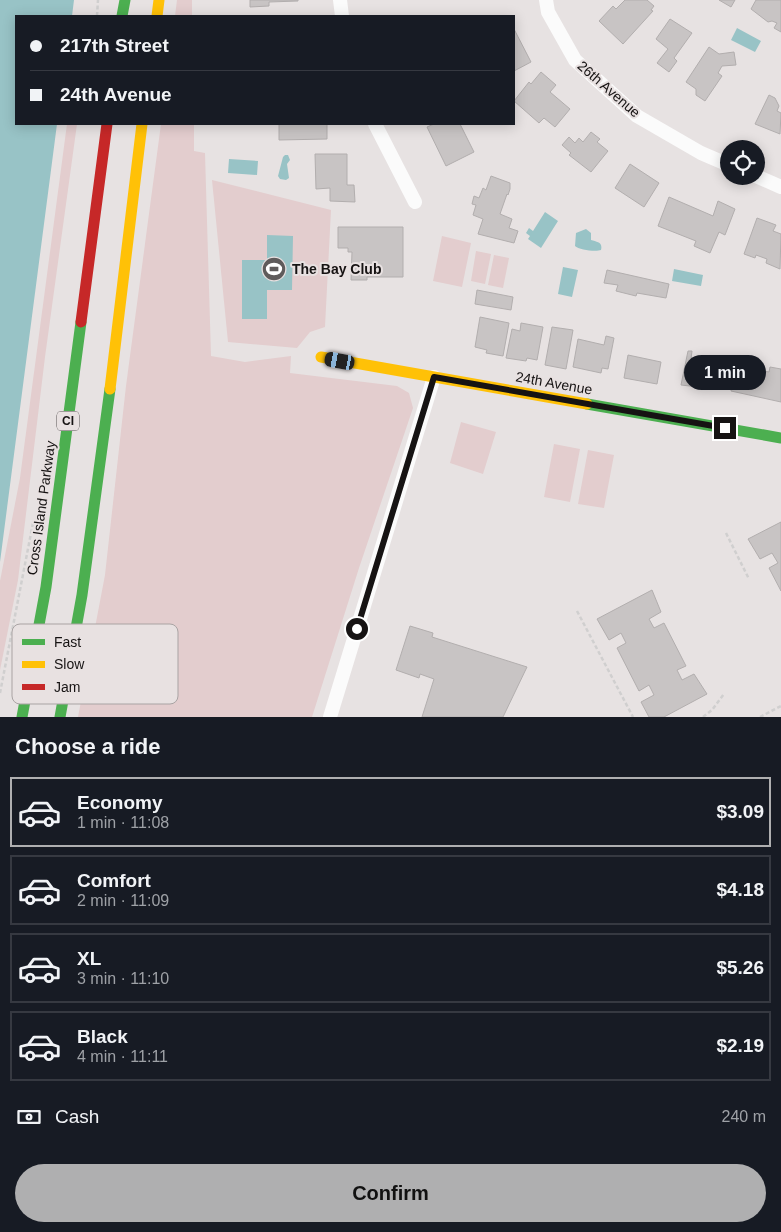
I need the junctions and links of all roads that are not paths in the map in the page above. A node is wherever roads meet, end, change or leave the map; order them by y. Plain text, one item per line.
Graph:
1 (124, 0) edge
2 (160, 0) edge
3 (340, 0) edge
4 (546, 0) edge
5 (122, 15) edge
6 (157, 15) edge
7 (342, 15) edge
8 (107, 125) edge
9 (142, 125) edge
10 (376, 125) edge
11 (720, 161) edge
12 (765, 180) edge
13 (781, 187) edge
14 (415, 202) dead end
15 (322, 357) dead end
16 (434, 377) junction
17 (781, 438) edge
18 (39, 624) edge
19 (77, 624) edge
20 (24, 704) edge
21 (62, 704) edge
22 (22, 717) edge
23 (60, 717) edge
24 (330, 717) edge

1 - 5 main road
2 - 6 main road
3 - 7 street
4 - 11 street, 26th Avenue
8 - 18 main road, Cross Island Parkway / CI
9 - 19 main road
10 - 14 street
12 - 13 street
15 - 16 main road, 24th Avenue
16 - 17 main road, 24th Avenue
16 - 24 street
20 - 22 main road, Cross Island Parkway / CI
21 - 23 main road

